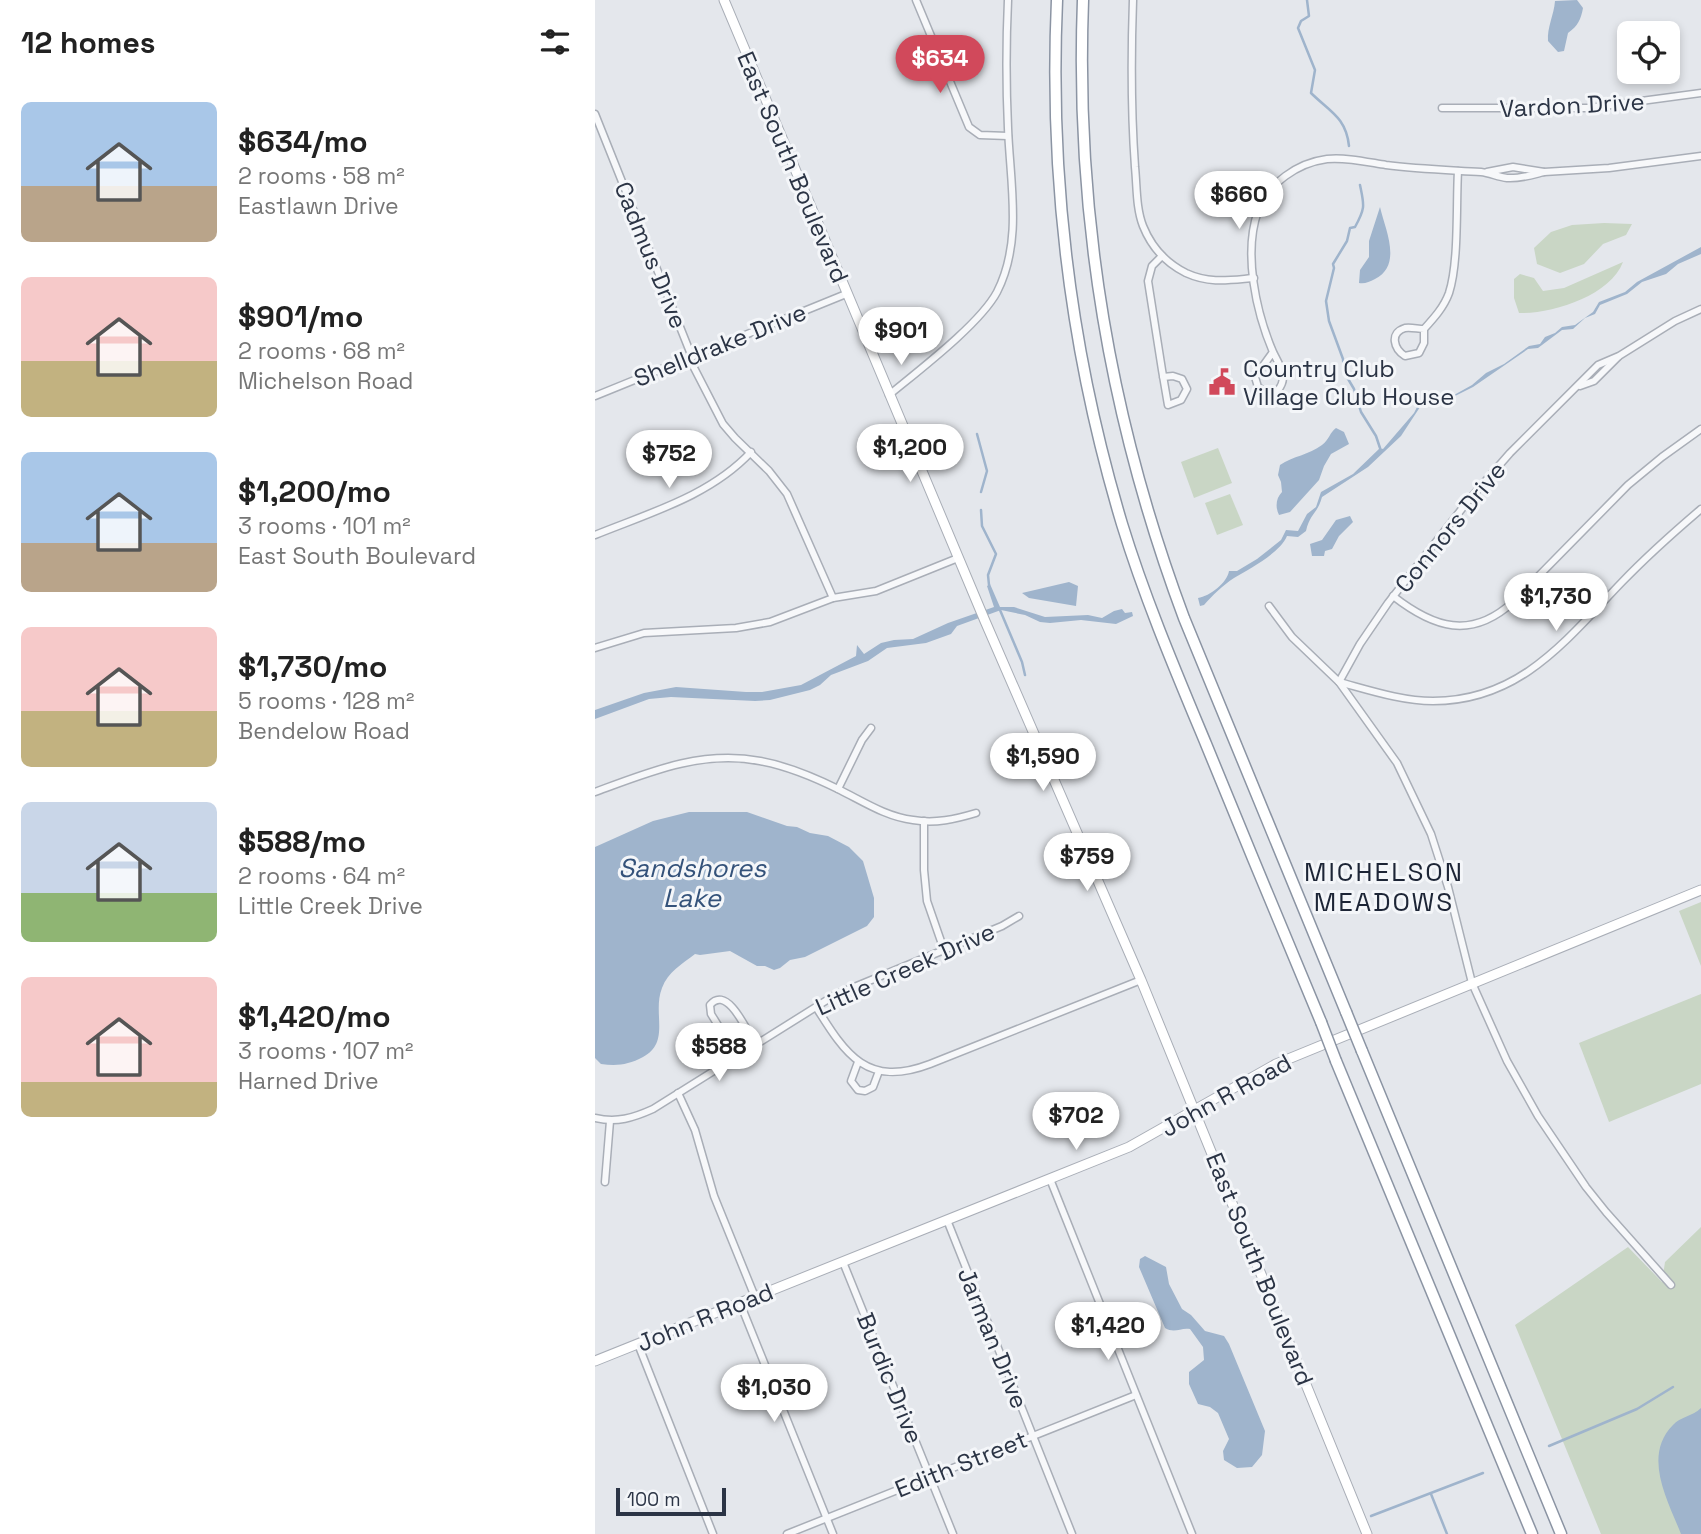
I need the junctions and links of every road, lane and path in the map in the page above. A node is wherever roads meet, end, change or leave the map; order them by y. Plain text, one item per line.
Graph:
1 (724, 0) edge
2 (916, 0) edge
3 (1008, 0) edge
4 (1057, 0) edge
5 (1083, 0) edge
6 (1133, 0) edge
7 (1701, 93) edge
8 (1442, 108) dead end
9 (595, 114) edge
10 (1008, 136) junction
11 (1701, 156) edge
12 (1458, 171) junction
13 (1162, 256) junction
14 (1254, 278) junction
15 (846, 294) junction
16 (1701, 309) edge
17 (1424, 329) junction
18 (1273, 352) junction
19 (691, 357) junction
20 (1163, 377) junction
21 (889, 395) junction
22 (595, 396) edge
23 (1701, 429) edge
24 (751, 452) junction
25 (1701, 509) edge
26 (595, 535) edge
27 (958, 558) junction
28 (1393, 596) junction
29 (833, 598) junction
30 (1269, 606) dead end
31 (595, 649) edge
32 (1339, 682) junction
33 (871, 728) dead end
34 (838, 789) junction
35 (595, 792) edge
36 (977, 813) dead end
37 (925, 821) junction
38 (1701, 890) edge
39 (1019, 916) dead end
40 (944, 950) junction
41 (1141, 980) junction
42 (1472, 984) junction
43 (816, 1007) junction
44 (755, 1044) junction
45 (737, 1056) junction
46 (858, 1062) junction
47 (879, 1071) junction
48 (678, 1093) junction
49 (1195, 1111) junction
50 (595, 1118) edge
51 (610, 1121) junction
52 (1050, 1179) junction
53 (605, 1182) dead end
54 (947, 1220) junction
55 (843, 1262) junction
56 (1671, 1285) dead end
57 (755, 1297) junction
58 (740, 1303) junction
59 (638, 1344) junction
60 (595, 1361) edge
61 (1136, 1395) junction
62 (1033, 1436) junction
63 (930, 1477) junction
64 (827, 1518) junction
65 (713, 1534) edge
66 (787, 1534) edge
67 (833, 1534) edge
68 (953, 1534) edge
69 (1072, 1534) edge
70 (1192, 1534) edge
71 (1367, 1534) edge
72 (1532, 1534) edge
73 (1561, 1534) edge

1 - 15 street, East South Boulevard
2 - 10 street
3 - 10 street
4 - 72 highway, bridge
5 - 73 highway, bridge
6 - 13 street
7 - 8 street, Vardon Drive
9 - 19 street, Cadmus Drive
10 - 21 street
11 - 12 street
12 - 14 street
12 - 17 street
13 - 14 street
13 - 20 street
14 - 18 street
15 - 19 street, Shelldrake Drive
15 - 21 street, East South Boulevard
16 - 28 street, Connors Drive
17 - 17 street
18 - 18 street
19 - 22 street, Shelldrake Drive
19 - 24 street, Cadmus Drive
20 - 20 street
21 - 27 street, East South Boulevard
23 - 28 street
24 - 26 street
24 - 29 street, Cadmus Drive
25 - 32 street
27 - 29 street
27 - 41 street, East South Boulevard
28 - 32 street, Connors Drive
29 - 31 street
30 - 32 street
32 - 42 street
33 - 34 street
34 - 35 street
34 - 37 street
36 - 37 street
37 - 40 street
38 - 42 street, John R Road
39 - 40 street, Little Creek Drive
40 - 43 street, Little Creek Drive
41 - 47 street
41 - 49 street, East South Boulevard
42 - 49 street, John R Road
42 - 56 street
43 - 44 street, Little Creek Drive
43 - 46 street
44 - 45 street, Little Creek Drive
44 - 45 street
45 - 48 street, Little Creek Drive
46 - 47 street
46 - 47 street
48 - 51 street, Little Creek Drive
48 - 57 street
49 - 52 street, John R Road
49 - 71 street, East South Boulevard
50 - 51 street
51 - 53 street
52 - 54 street, John R Road
52 - 61 street
54 - 55 street, John R Road
54 - 62 street, Jarman Drive
55 - 57 street, John R Road
55 - 63 street, Burdic Drive
57 - 58 street, John R Road
58 - 59 street, John R Road
58 - 64 street
59 - 60 street, John R Road
59 - 65 street
61 - 62 street, Edith Street
61 - 70 street
62 - 63 street, Edith Street
62 - 69 street, Jarman Drive
63 - 64 street, Edith Street
63 - 68 street, Burdic Drive
64 - 66 street, Edith Street
64 - 67 street

